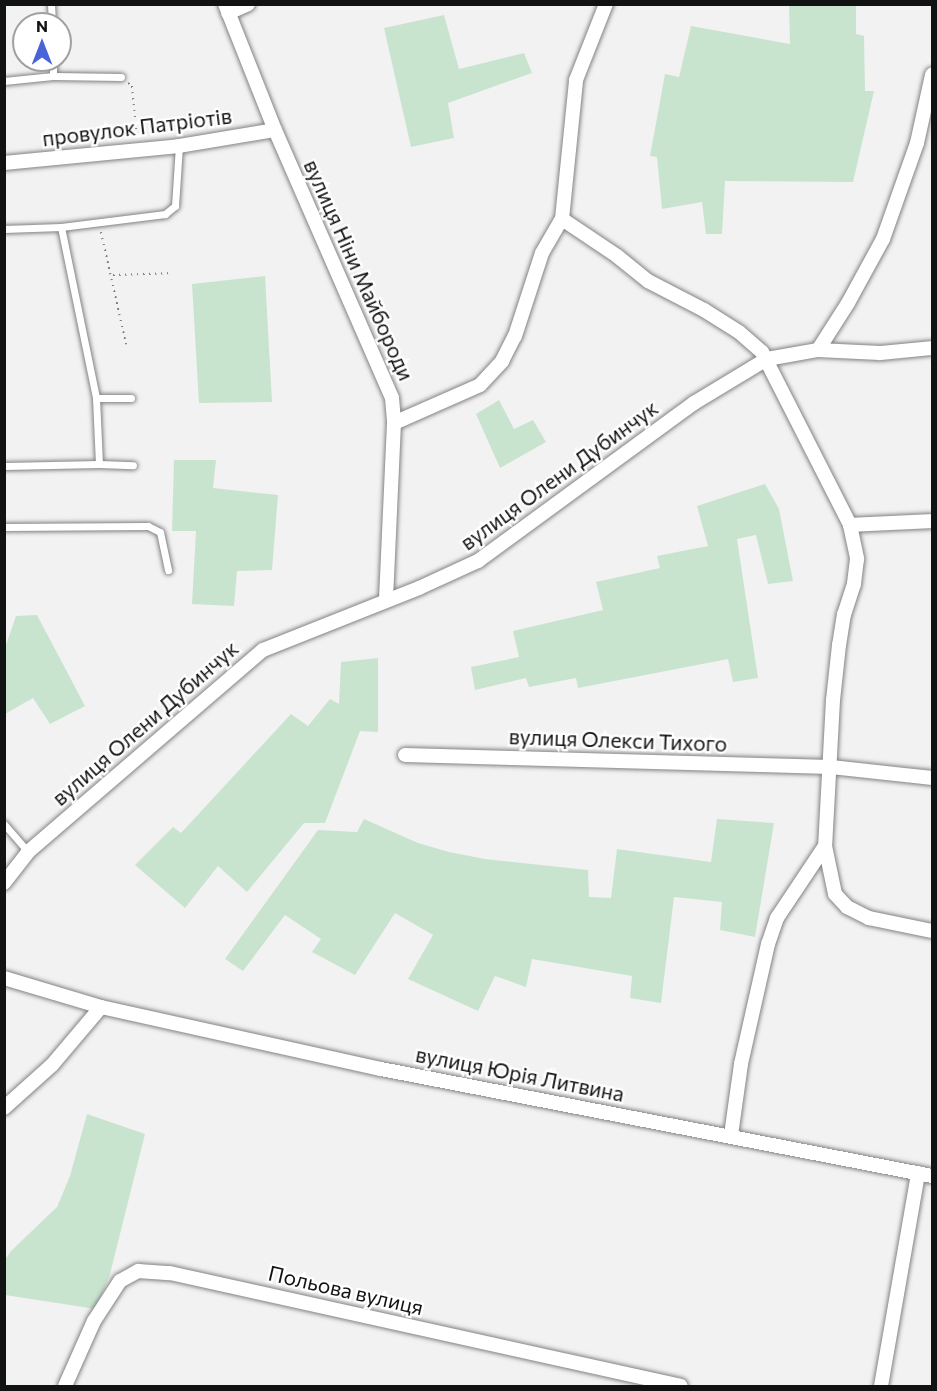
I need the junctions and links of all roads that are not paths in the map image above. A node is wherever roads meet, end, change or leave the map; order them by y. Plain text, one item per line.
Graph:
1 (248, 4) edge
2 (606, 4) edge
3 (226, 9) edge
4 (53, 72) edge
5 (933, 75) edge
6 (53, 76) junction
7 (121, 77) road end
8 (4, 81) edge
9 (275, 130) junction
10 (179, 146) junction
11 (4, 164) edge
12 (562, 219) junction
13 (61, 227) junction
14 (4, 229) edge
15 (933, 348) edge
16 (818, 350) junction
17 (767, 359) junction
18 (96, 398) junction
19 (131, 398) dead end
20 (394, 423) junction
21 (99, 464) junction
22 (4, 465) edge
23 (133, 465) dead end
24 (933, 521) edge
25 (850, 525) junction
26 (4, 527) edge
27 (168, 570) dead end
28 (386, 600) junction
29 (405, 755) dead end
30 (831, 768) junction
31 (933, 778) edge
32 (4, 824) edge
33 (825, 846) junction
34 (28, 852) junction
35 (4, 883) edge
36 (933, 931) edge
37 (4, 978) edge
38 (101, 1007) junction
39 (4, 1108) edge
40 (731, 1135) junction
41 (918, 1173) junction
42 (933, 1176) edge
43 (65, 1386) edge
44 (680, 1386) edge
45 (880, 1386) edge

1 - 3 street
2 - 12 street
3 - 9 street, вулиця Ніни Майбороди
4 - 6 lane
5 - 16 street
6 - 7 lane
6 - 8 lane
9 - 10 street, провулок Патріотів
9 - 20 street, вулиця Ніни Майбороди
10 - 11 street, провулок Патріотів
10 - 13 lane
12 - 17 street
12 - 20 street
13 - 14 lane
13 - 18 lane
15 - 16 street, вулиця Олени Дубинчук
16 - 17 street, вулиця Олени Дубинчук
17 - 25 street
17 - 28 street, вулиця Олени Дубинчук
18 - 19 lane
18 - 21 lane
20 - 28 street, вулиця Ніни Майбороди
21 - 22 lane
21 - 23 lane
24 - 25 street
25 - 30 street
26 - 27 lane
28 - 34 street, вулиця Олени Дубинчук
29 - 30 street, вулиця Олекси Тихого
30 - 31 street, вулиця Олекси Тихого
30 - 33 street
32 - 34 lane
33 - 36 street
33 - 40 street
34 - 35 street, вулиця Олени Дубинчук
37 - 38 street, вулиця Юрія Литвина
38 - 39 street
38 - 40 street, вулиця Юрія Литвина
40 - 41 street, вулиця Юрія Литвина
41 - 42 street, вулиця Юрія Литвина
41 - 45 street
43 - 44 street, Польова вулиця

